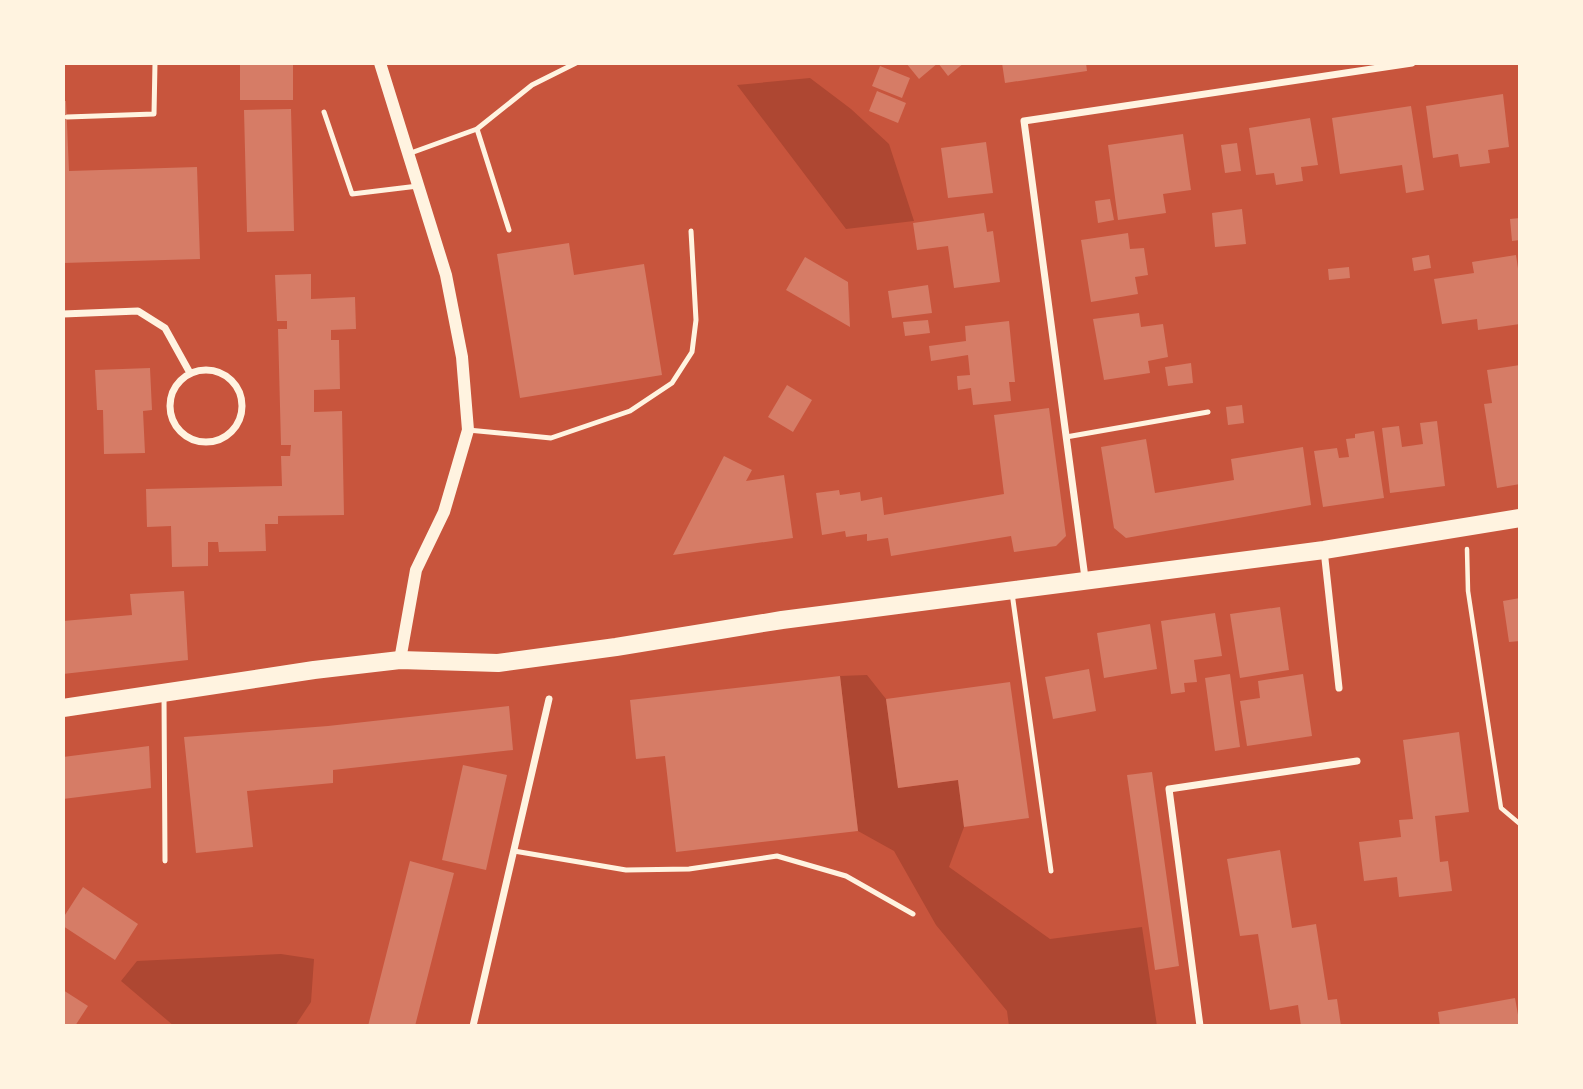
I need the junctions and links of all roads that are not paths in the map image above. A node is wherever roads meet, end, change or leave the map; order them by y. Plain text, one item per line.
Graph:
1 (155, 63) edge
2 (380, 63) edge
3 (576, 63) edge
4 (1412, 63) edge
5 (324, 112) dead end
6 (67, 117) dead end
7 (477, 129) junction
8 (408, 154) junction
9 (418, 186) junction
10 (509, 230) dead end
11 (691, 231) dead end
12 (63, 314) edge
13 (190, 373) junction
14 (1208, 412) dead end
15 (468, 430) junction
16 (1066, 437) junction
17 (1520, 518) edge
18 (1324, 550) junction
19 (1085, 582) junction
20 (1012, 590) junction
21 (400, 660) junction
22 (1339, 688) dead end
23 (164, 692) junction
24 (549, 699) dead end
25 (63, 708) edge
26 (1357, 761) dead end
27 (514, 851) junction
28 (165, 861) dead end
29 (1051, 871) dead end
30 (913, 914) dead end
31 (473, 1026) edge
32 (1200, 1026) edge

1 - 6 lane
2 - 8 street
3 - 7 lane
4 - 16 street
5 - 9 lane
7 - 8 lane
7 - 10 lane
8 - 9 street
9 - 15 street
11 - 15 lane
12 - 13 street
13 - 13 street
14 - 16 lane
15 - 21 street
16 - 19 street
17 - 18 main road
18 - 19 main road
18 - 22 street
19 - 20 main road
20 - 21 main road
20 - 29 lane
21 - 23 main road
23 - 25 main road
23 - 28 lane
24 - 27 street
26 - 32 street
27 - 30 lane
27 - 31 street

